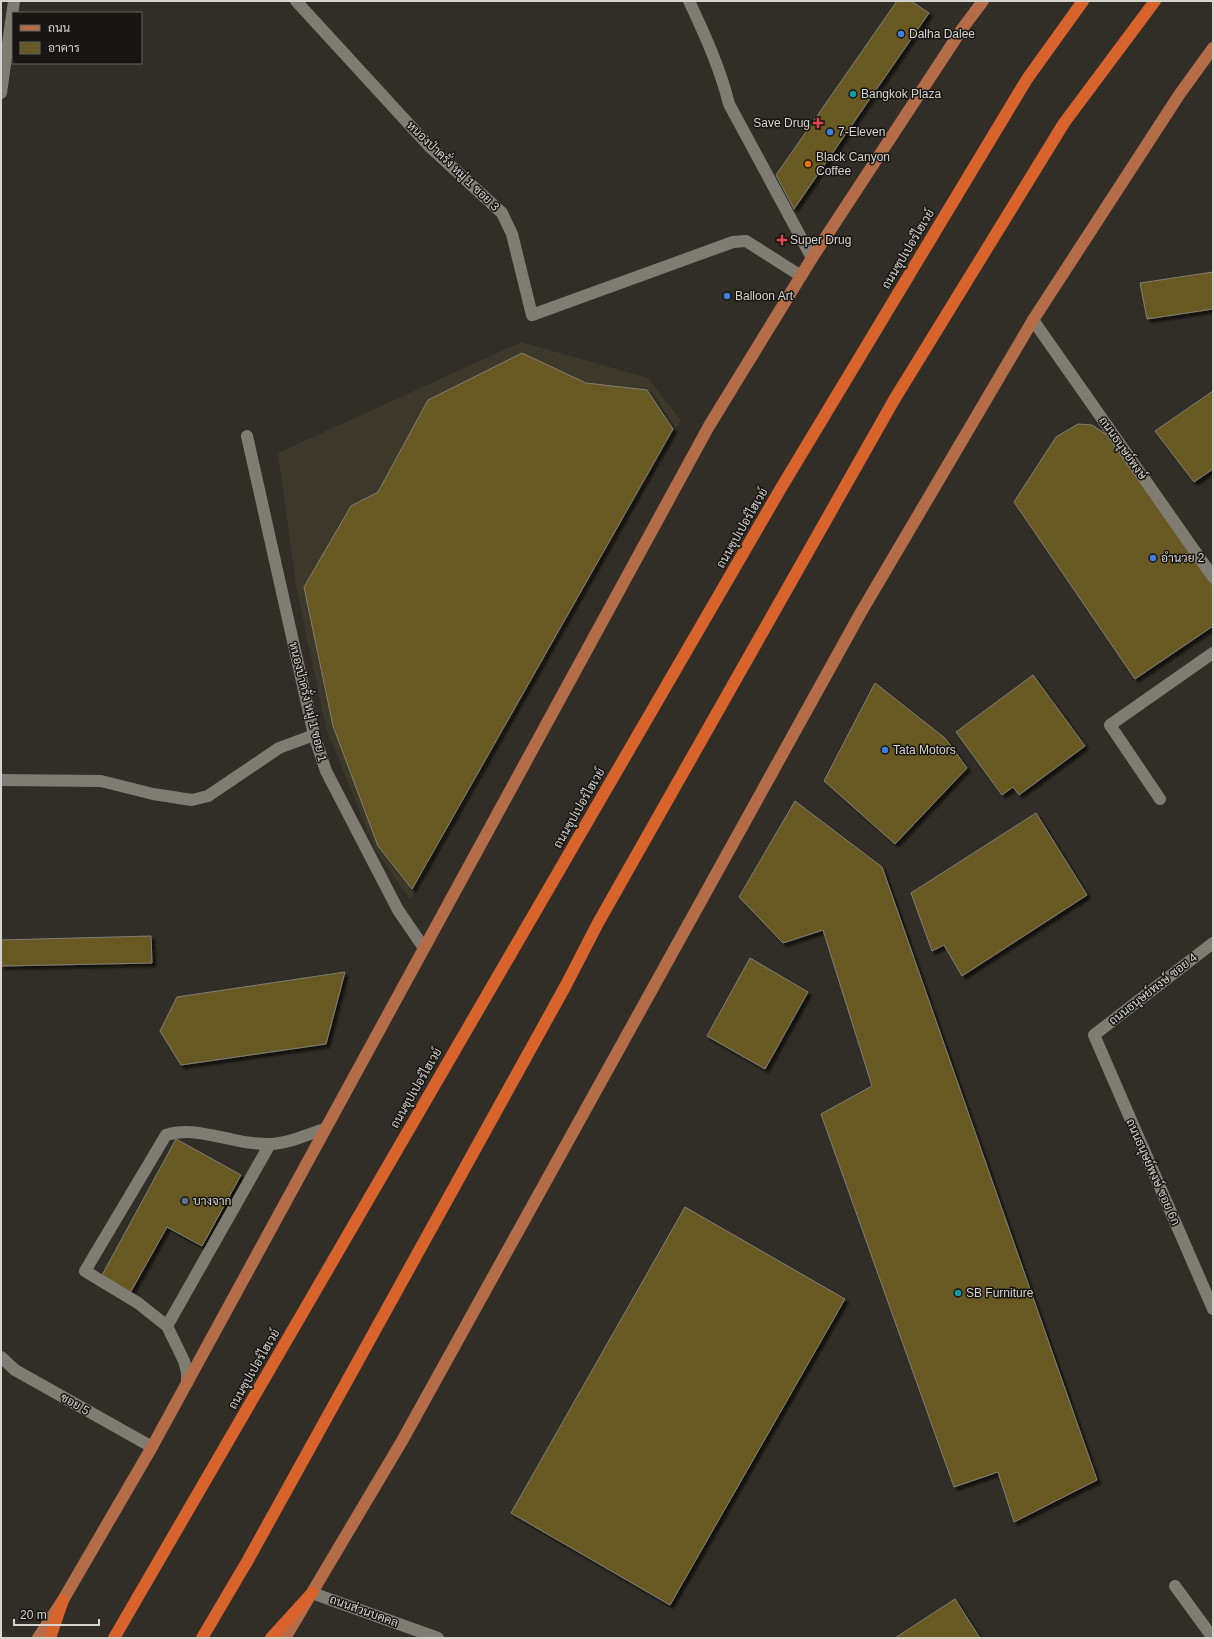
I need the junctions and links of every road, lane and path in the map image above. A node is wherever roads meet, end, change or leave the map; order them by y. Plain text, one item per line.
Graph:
1 (14, 1) edge
2 (296, 1) edge
3 (690, 1) edge
4 (984, 1) edge
5 (1083, 1) edge
6 (1155, 1) edge
7 (12, 12) edge
8 (12, 15) edge
9 (1213, 48) edge
10 (1, 93) edge
11 (812, 258) junction
12 (802, 276) junction
13 (1033, 320) junction
14 (247, 436) dead end
15 (1213, 577) edge
16 (1213, 652) edge
17 (314, 735) junction
18 (1, 780) edge
19 (1160, 798) dead end
20 (1213, 943) edge
21 (424, 948) junction
22 (1094, 1035) joint
23 (325, 1129) junction
24 (270, 1144) junction
25 (1213, 1309) edge
26 (167, 1326) junction
27 (1, 1357) edge
28 (187, 1383) junction
29 (152, 1447) junction
30 (1175, 1586) dead end
31 (312, 1593) junction
32 (63, 1600) junction
33 (38, 1638) edge
34 (50, 1638) edge
35 (114, 1638) edge
36 (202, 1638) edge
37 (271, 1638) edge
38 (285, 1638) edge
39 (438, 1638) edge
40 (1213, 1638) edge

1 - 7 street
2 - 12 street, หนองป่าครั่ง หมู่ 1 ซอย 3
3 - 11 street
4 - 11 main road
5 - 35 highway, ถนนซุปเปอร์ไฮเวย์
6 - 36 highway
8 - 10 street
9 - 13 main road
11 - 12 main road
12 - 21 main road
13 - 15 street, ถนนธนุษย์พงษ์
13 - 31 main road
14 - 17 street, หนองป่าครั่ง หมู่ 1 ซอย 1
16 - 19 street
17 - 18 street
17 - 21 street, หนองป่าครั่ง หมู่ 1 ซอย 1
20 - 22 street, ถนนธนุษย์พงษ์ ซอย 4
21 - 23 main road
22 - 25 street, ถนนธนุษย์พงษ์ ซอย 6ก
23 - 24 street
23 - 28 main road
24 - 26 street
24 - 26 street
26 - 28 street
27 - 29 street, ซอย 5
28 - 29 main road
29 - 32 main road
30 - 40 street
31 - 37 highway
31 - 38 main road
31 - 39 street, ถนนส่วนบคคล
32 - 33 main road
32 - 34 highway

